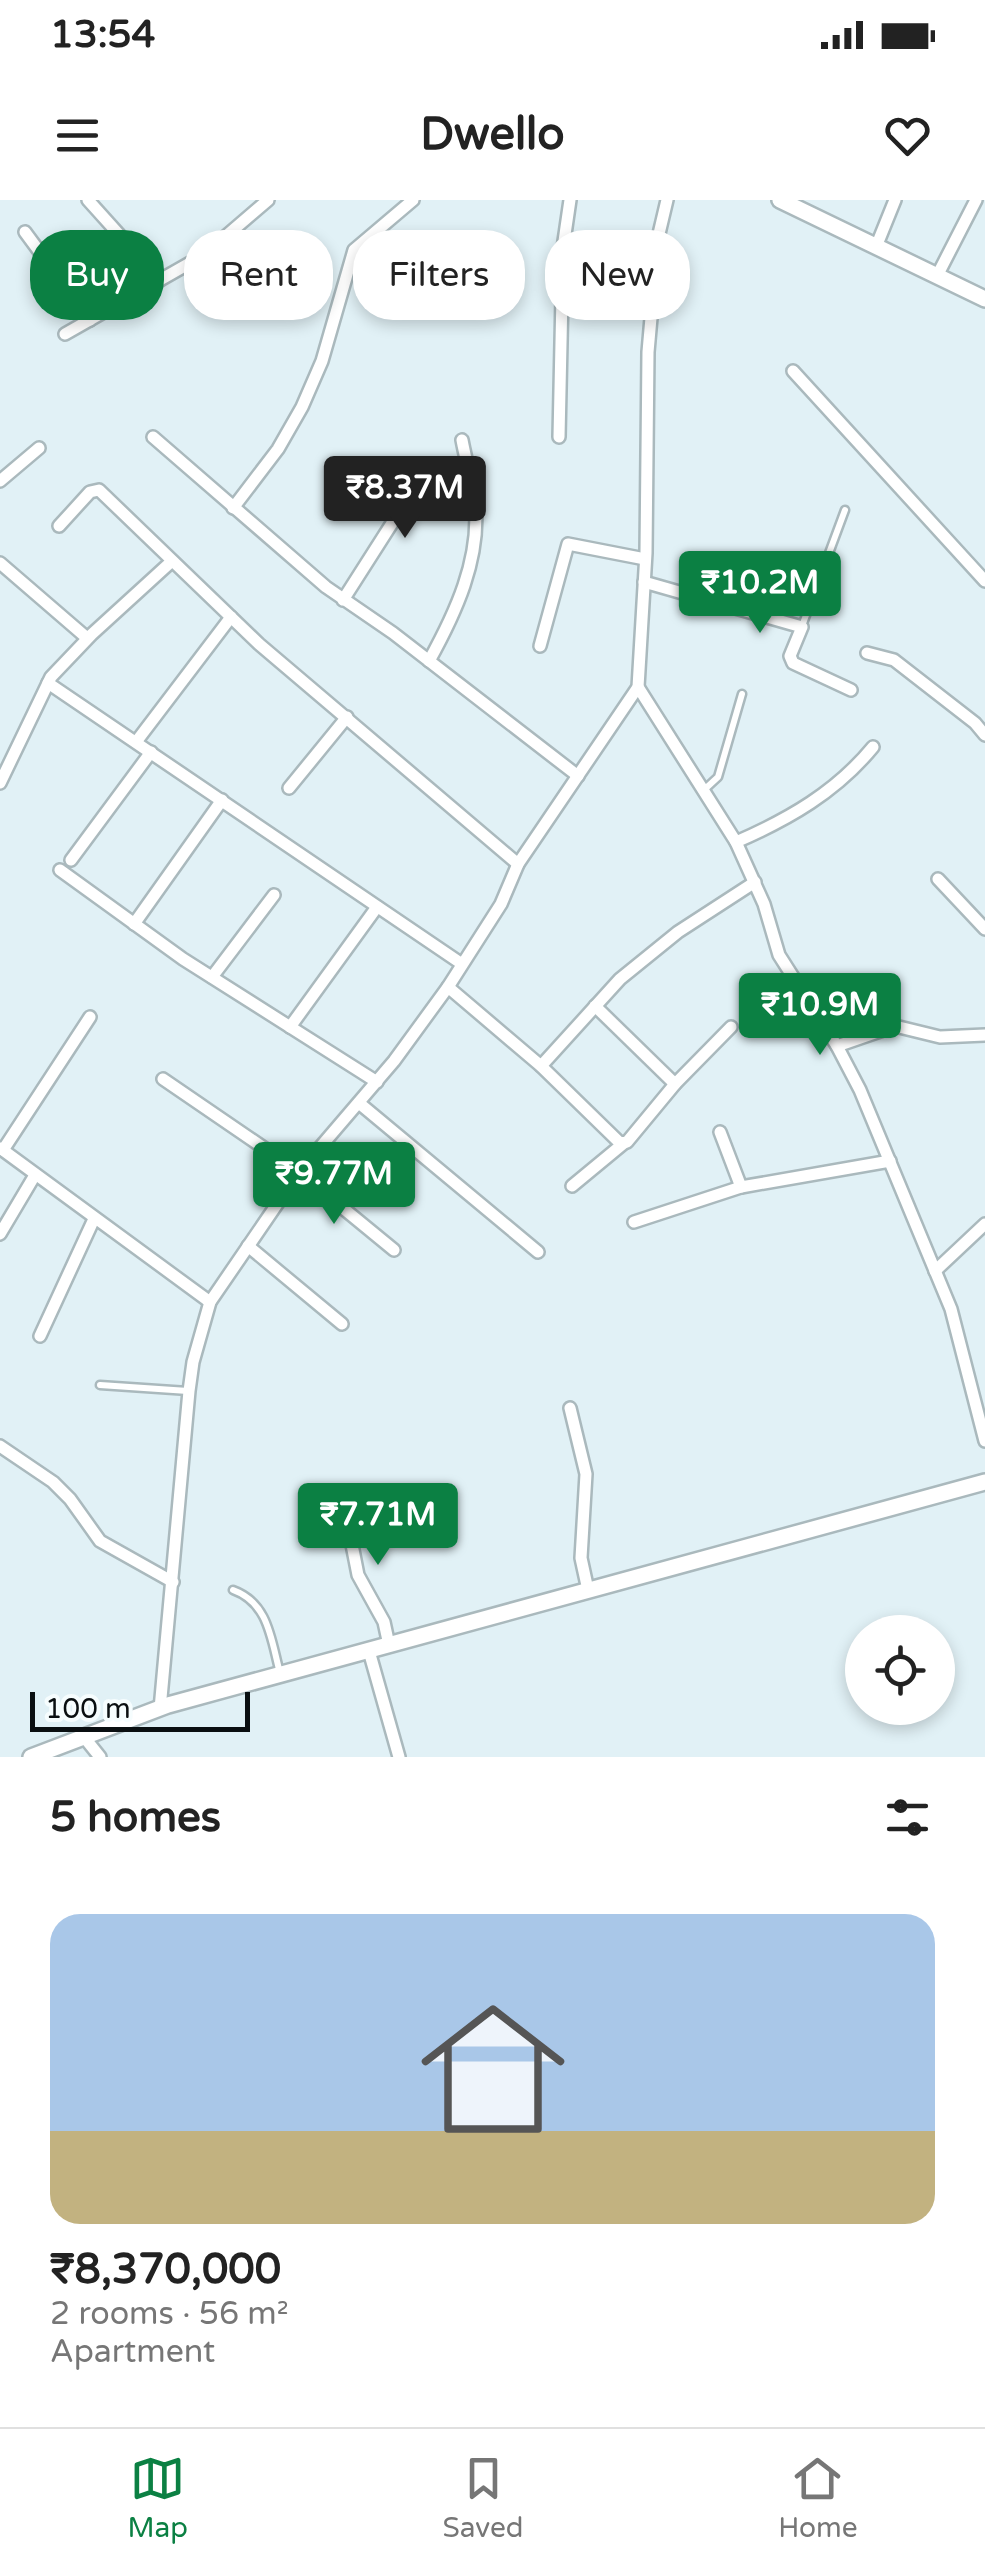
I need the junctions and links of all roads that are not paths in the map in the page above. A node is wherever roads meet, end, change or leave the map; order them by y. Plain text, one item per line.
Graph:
1 (88, 200) edge
2 (268, 200) edge
3 (413, 200) edge
4 (570, 200) edge
5 (668, 200) edge
6 (780, 200) edge
7 (895, 200) edge
8 (976, 200) edge
9 (115, 230) edge
10 (25, 232) dead end
11 (30, 239) edge
12 (876, 247) junction
13 (937, 276) junction
14 (164, 278) edge
15 (985, 299) edge
16 (90, 320) edge
17 (65, 334) dead end
18 (793, 371) dead end
19 (153, 437) dead end
20 (559, 437) dead end
21 (462, 440) dead end
22 (39, 448) dead end
23 (0, 481) edge
24 (475, 503) junction
25 (233, 508) junction
26 (845, 510) dead end
27 (59, 526) dead end
28 (646, 559) junction
29 (172, 560) junction
30 (1, 565) edge
31 (985, 581) edge
32 (644, 582) junction
33 (343, 600) junction
34 (231, 617) junction
35 (802, 627) junction
36 (87, 638) junction
37 (540, 646) dead end
38 (868, 653) dead end
39 (428, 661) junction
40 (48, 683) junction
41 (638, 687) junction
42 (852, 690) dead end
43 (742, 694) dead end
44 (347, 718) junction
45 (985, 735) edge
46 (136, 742) junction
47 (872, 747) dead end
48 (150, 752) junction
49 (578, 776) junction
50 (0, 783) edge
51 (289, 788) dead end
52 (704, 790) junction
53 (222, 800) junction
54 (736, 842) junction
55 (71, 860) dead end
56 (518, 864) junction
57 (60, 870) dead end
58 (938, 879) dead end
59 (755, 882) junction
60 (274, 895) dead end
61 (377, 907) junction
62 (134, 924) junction
63 (985, 930) edge
64 (462, 964) junction
65 (212, 977) junction
66 (448, 987) junction
67 (595, 1006) junction
68 (90, 1017) dead end
69 (731, 1026) dead end
70 (290, 1027) junction
71 (985, 1035) edge
72 (837, 1046) junction
73 (541, 1066) junction
74 (163, 1079) dead end
75 (377, 1082) junction
76 (675, 1084) junction
77 (359, 1103) junction
78 (720, 1132) dead end
79 (624, 1143) junction
80 (1, 1149) edge
81 (890, 1161) junction
82 (299, 1172) junction
83 (35, 1175) junction
84 (572, 1186) dead end
85 (740, 1187) junction
86 (94, 1219) junction
87 (634, 1222) dead end
88 (985, 1224) edge
89 (0, 1234) edge
90 (248, 1246) junction
91 (394, 1250) dead end
92 (538, 1252) dead end
93 (936, 1271) junction
94 (210, 1302) junction
95 (342, 1324) dead end
96 (40, 1336) dead end
97 (100, 1385) dead end
98 (189, 1391) junction
99 (570, 1408) dead end
100 (985, 1441) edge
101 (0, 1446) edge
102 (985, 1482) edge
103 (342, 1494) dead end
104 (174, 1582) junction
105 (233, 1590) dead end
106 (588, 1590) junction
107 (390, 1645) junction
108 (369, 1650) junction
109 (280, 1674) junction
110 (160, 1708) junction
111 (84, 1738) junction
112 (31, 1757) edge
113 (100, 1757) edge
114 (400, 1757) edge

1 - 9 street
2 - 14 street
3 - 25 street
4 - 20 street
5 - 28 street
6 - 12 street
7 - 12 street
8 - 13 street
10 - 11 street
12 - 13 street
13 - 15 street
16 - 17 street
18 - 31 street
19 - 25 street
21 - 24 street
22 - 23 street
24 - 33 street
24 - 39 street
25 - 33 street
26 - 35 lane
27 - 29 street
28 - 32 street
28 - 37 street
29 - 34 street
29 - 36 street
30 - 36 street
32 - 35 street
32 - 41 street
33 - 39 street
34 - 44 street
34 - 46 street
35 - 42 street
36 - 40 street
38 - 45 street
39 - 49 street
40 - 46 street
40 - 50 street
41 - 49 street
41 - 52 street
43 - 52 lane
44 - 51 street
44 - 56 street
46 - 48 street
47 - 54 street
48 - 53 street
48 - 55 street
49 - 56 street
52 - 54 street
53 - 61 street
53 - 62 street
54 - 59 street
56 - 64 street
57 - 62 street
58 - 63 street
59 - 67 street
59 - 72 street
60 - 65 street
61 - 64 street
61 - 70 street
62 - 65 street
64 - 66 street
65 - 70 street
66 - 73 street
66 - 75 street
67 - 73 street
67 - 76 street
68 - 80 street
69 - 76 street
70 - 75 street
71 - 72 street
72 - 81 street
73 - 79 street
74 - 82 street
75 - 77 street
76 - 79 street
77 - 82 street
77 - 92 street
78 - 85 street
79 - 84 street
80 - 83 street
81 - 85 street
81 - 93 street
82 - 90 street
82 - 91 street
83 - 86 street
83 - 89 street
85 - 87 street
86 - 94 street
86 - 96 street
88 - 93 street
90 - 94 street
90 - 95 street
93 - 100 street
94 - 98 street
97 - 98 lane
98 - 104 street
99 - 106 street
101 - 104 street
102 - 106 street
103 - 107 street
104 - 110 street
105 - 109 lane
106 - 107 street
107 - 108 street
108 - 109 street
108 - 114 street
109 - 110 street
110 - 111 street
111 - 112 street
111 - 113 street

